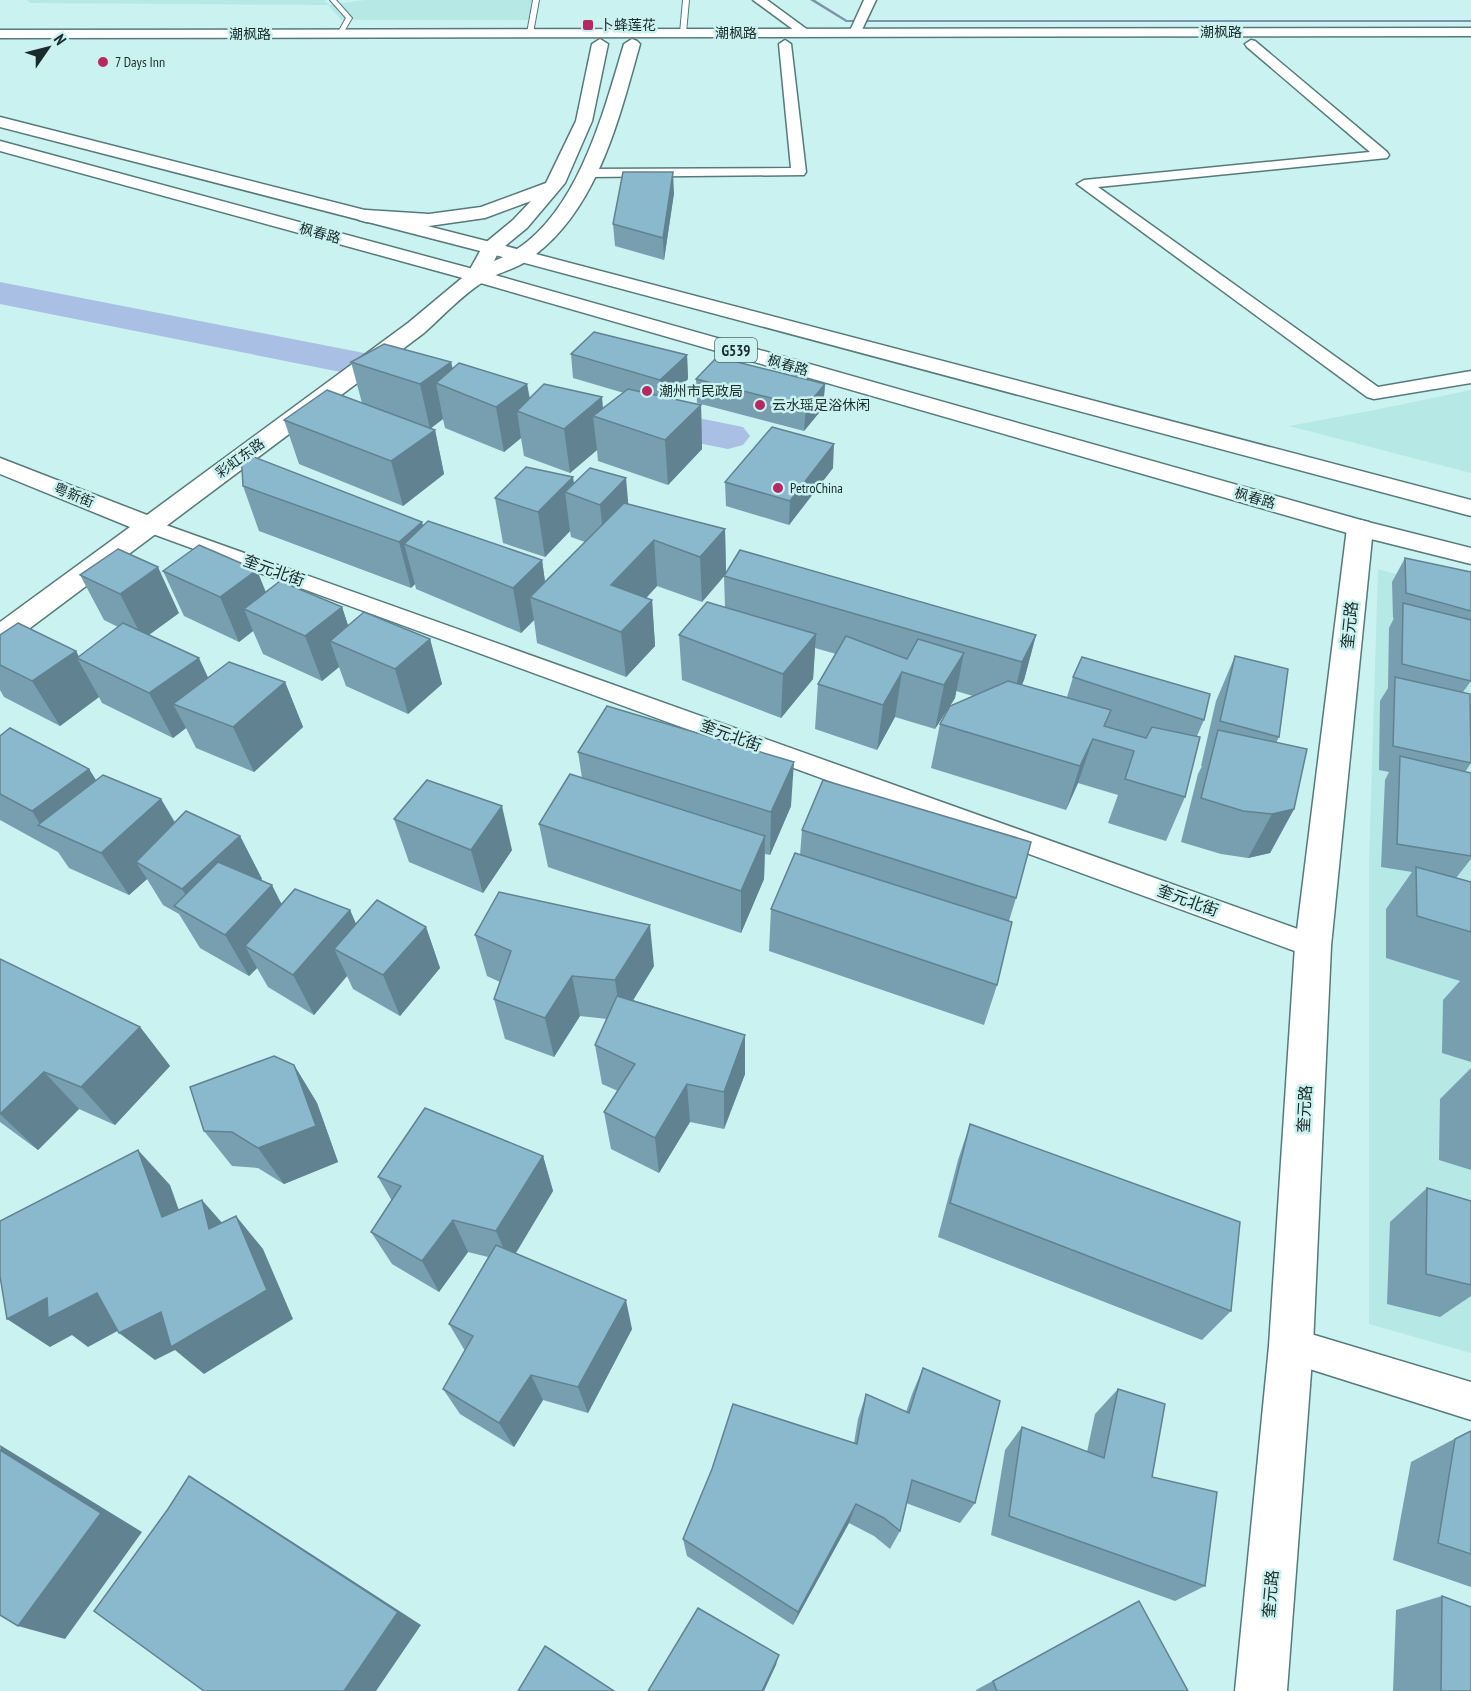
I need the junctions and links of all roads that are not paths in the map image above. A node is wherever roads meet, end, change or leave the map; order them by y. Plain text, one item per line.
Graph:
1 (333, 0) edge
2 (536, 0) edge
3 (686, 0) edge
4 (759, 0) edge
5 (870, 0) edge
6 (859, 25) junction
7 (1471, 32) edge
8 (530, 33) junction
9 (683, 33) junction
10 (806, 33) junction
11 (0, 34) edge
12 (340, 34) junction
13 (0, 44) edge
14 (600, 44) junction
15 (632, 44) junction
16 (785, 44) junction
17 (1251, 44) junction
18 (1471, 44) edge
19 (0, 122) edge
20 (0, 146) edge
21 (588, 173) junction
22 (556, 183) junction
23 (366, 216) junction
24 (491, 248) junction
25 (521, 256) junction
26 (477, 276) junction
27 (1471, 377) edge
28 (0, 465) edge
29 (1471, 508) edge
30 (148, 525) junction
31 (1360, 528) junction
32 (1471, 556) edge
33 (0, 636) edge
34 (1313, 946) junction
35 (1291, 1346) junction
36 (1471, 1401) edge
37 (1261, 1691) edge

1 - 12 lane
2 - 8 lane
3 - 9 lane
4 - 10 street
5 - 6 street
6 - 7 main road, 潮枫路
6 - 10 main road, 潮枫路
8 - 9 main road, 潮枫路
8 - 12 main road, 潮枫路
9 - 10 main road, 潮枫路
11 - 12 main road, 潮枫路
13 - 14 main road, 潮枫路
14 - 15 main road, 潮枫路
14 - 22 main road
15 - 16 main road, 潮枫路
15 - 21 main road
16 - 17 main road, 潮枫路
16 - 21 street
17 - 18 main road, 潮枫路
17 - 27 street
19 - 23 main road, 枫春路 / G539
20 - 26 main road, 枫春路 / G539
21 - 25 main road
22 - 23 main road
22 - 24 main road
23 - 24 main road, 枫春路 / G539
24 - 25 main road, 枫春路 / G539
24 - 26 main road
25 - 26 main road
25 - 29 main road, 枫春路 / G539
26 - 30 main road, 彩虹东路
26 - 31 main road, 枫春路 / G539
28 - 30 main road, 粤新街
30 - 33 main road, 彩虹东路
30 - 34 street, 奎元北街
31 - 32 main road, 枫春路 / G539
31 - 34 main road, 奎元路
34 - 35 main road, 奎元路
35 - 36 street
35 - 37 main road, 奎元路

